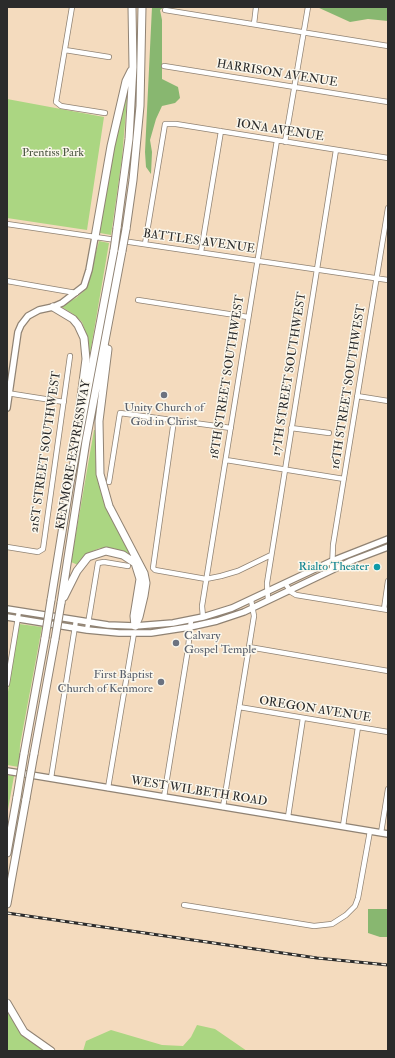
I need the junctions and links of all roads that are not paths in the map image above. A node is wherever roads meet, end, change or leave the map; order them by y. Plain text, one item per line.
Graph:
1 (72, 7) edge
2 (132, 7) edge
3 (142, 7) edge
4 (256, 7) edge
5 (308, 7) edge
6 (165, 10) dead end
7 (254, 24) junction
8 (304, 32) junction
9 (388, 46) edge
10 (65, 50) junction
11 (109, 57) dead end
12 (164, 66) dead end
13 (133, 67) junction
14 (295, 87) junction
15 (388, 102) edge
16 (104, 113) dead end
17 (220, 131) junction
18 (277, 140) junction
19 (285, 142) junction
20 (336, 150) junction
21 (388, 158) edge
22 (388, 208) edge
23 (387, 218) edge
24 (7, 224) edge
25 (95, 237) junction
26 (145, 244) junction
27 (201, 252) junction
28 (257, 260) junction
29 (316, 269) junction
30 (376, 278) junction
31 (388, 280) edge
32 (7, 281) edge
33 (76, 293) junction
34 (113, 298) junction
35 (138, 300) dead end
36 (53, 307) junction
37 (248, 317) junction
38 (70, 356) dead end
39 (8, 393) edge
40 (357, 396) junction
41 (388, 401) edge
42 (64, 402) junction
43 (7, 408) edge
44 (174, 420) junction
45 (231, 428) junction
46 (292, 428) junction
47 (329, 433) dead end
48 (226, 460) junction
49 (285, 470) junction
50 (344, 479) junction
51 (109, 482) dead end
52 (70, 483) junction
53 (388, 539) edge
54 (7, 547) edge
55 (388, 547) edge
56 (271, 555) junction
57 (332, 561) junction
58 (128, 566) dead end
59 (332, 570) junction
60 (206, 578) junction
61 (388, 581) edge
62 (286, 583) junction
63 (290, 590) junction
64 (267, 592) junction
65 (251, 600) junction
66 (268, 600) junction
67 (61, 603) junction
68 (252, 608) junction
69 (7, 609) edge
70 (386, 610) edge
71 (19, 611) junction
72 (7, 617) edge
73 (203, 617) junction
74 (18, 618) junction
75 (76, 620) junction
76 (191, 620) junction
77 (88, 622) junction
78 (190, 627) junction
79 (75, 628) junction
80 (87, 630) junction
81 (134, 630) junction
82 (249, 648) junction
83 (388, 670) edge
84 (7, 684) edge
85 (239, 707) junction
86 (303, 718) junction
87 (358, 727) junction
88 (388, 732) edge
89 (7, 771) edge
90 (51, 778) junction
91 (108, 788) junction
92 (388, 789) edge
93 (164, 797) junction
94 (223, 807) junction
95 (288, 818) junction
96 (343, 826) junction
97 (370, 831) junction
98 (382, 833) junction
99 (388, 834) edge
100 (7, 853) edge
101 (7, 904) edge
102 (184, 905) dead end
103 (7, 1003) edge
104 (51, 1051) edge

1 - 10 street
2 - 13 highway, KENMORE EXPRESSWAY
3 - 34 highway, KENMORE EXPRESSWAY, bridge
4 - 7 street
5 - 8 street
6 - 7 street
7 - 8 street
8 - 9 street
8 - 14 street
10 - 11 street
10 - 16 street
12 - 14 street, HARRISON AVENUE
13 - 25 highway
13 - 52 highway, KENMORE EXPRESSWAY, bridge
14 - 15 street, HARRISON AVENUE
14 - 19 street
17 - 18 street, IONA AVENUE
17 - 26 street, IONA AVENUE
17 - 27 street
18 - 19 street, IONA AVENUE
18 - 28 street, 18TH STREET SOUTHWEST
19 - 20 street, IONA AVENUE
20 - 21 street, IONA AVENUE
20 - 29 street, 17TH STREET SOUTHWEST
22 - 23 street, 16TH STREET SOUTHWEST
23 - 30 street, 16TH STREET SOUTHWEST
24 - 25 street, BATTLES AVENUE
25 - 26 street, BATTLES AVENUE
25 - 33 main road
26 - 27 street, BATTLES AVENUE
27 - 28 street, BATTLES AVENUE
28 - 29 street, BATTLES AVENUE
28 - 37 street, 18TH STREET SOUTHWEST
29 - 30 street, BATTLES AVENUE
29 - 46 street, 17TH STREET SOUTHWEST
30 - 31 street, BATTLES AVENUE
30 - 40 street, 16TH STREET SOUTHWEST
32 - 33 street
33 - 36 main road
34 - 67 highway, KENMORE EXPRESSWAY
34 - 81 highway
35 - 37 street
36 - 39 main road
36 - 52 highway
37 - 45 street, 18TH STREET SOUTHWEST
38 - 42 street, 21ST STREET SOUTHWEST
39 - 42 street
39 - 43 main road
40 - 41 street
40 - 50 street, 16TH STREET SOUTHWEST
42 - 54 street, 21ST STREET SOUTHWEST
44 - 45 street
44 - 51 street
44 - 60 street
45 - 48 street, 18TH STREET SOUTHWEST
46 - 47 street
46 - 49 street, 17TH STREET SOUTHWEST
48 - 49 street
48 - 60 street, 18TH STREET SOUTHWEST
49 - 50 street
49 - 56 street, 17TH STREET SOUTHWEST
50 - 57 street, 16TH STREET SOUTHWEST
52 - 100 highway, KENMORE EXPRESSWAY, bridge
53 - 57 main road
55 - 59 main road
56 - 60 street
56 - 64 street, 17TH STREET SOUTHWEST
57 - 59 street, 16TH STREET SOUTHWEST
57 - 62 main road
58 - 77 street
59 - 63 main road
60 - 73 street, 18TH STREET SOUTHWEST
61 - 70 street
62 - 63 street
62 - 64 main road
63 - 66 main road
63 - 70 street
64 - 65 main road
64 - 66 street, 17TH STREET SOUTHWEST
65 - 68 street
65 - 73 main road
66 - 68 main road
67 - 81 highway
67 - 101 highway, KENMORE EXPRESSWAY, bridge
68 - 78 main road
68 - 82 street
69 - 71 main road
71 - 74 street
71 - 75 main road
72 - 74 main road
73 - 76 main road
74 - 79 main road
74 - 84 street
75 - 77 main road
75 - 79 street
76 - 78 street
76 - 81 main road
77 - 80 street
77 - 81 main road
78 - 81 main road
78 - 93 street
79 - 80 main road
79 - 90 street
80 - 81 main road
81 - 91 street
82 - 83 street
82 - 85 street
85 - 86 street, OREGON AVENUE
85 - 94 street
86 - 87 street, OREGON AVENUE
86 - 95 street
87 - 88 street, OREGON AVENUE
87 - 96 street
89 - 90 main road, WEST WILBETH ROAD
90 - 91 main road, WEST WILBETH ROAD
91 - 93 main road, WEST WILBETH ROAD
92 - 98 street
93 - 94 main road, WEST WILBETH ROAD
94 - 95 main road, WEST WILBETH ROAD
95 - 96 main road, WEST WILBETH ROAD
96 - 97 main road, WEST WILBETH ROAD
97 - 98 main road, WEST WILBETH ROAD
97 - 102 street
98 - 99 main road, WEST WILBETH ROAD
103 - 104 highway

